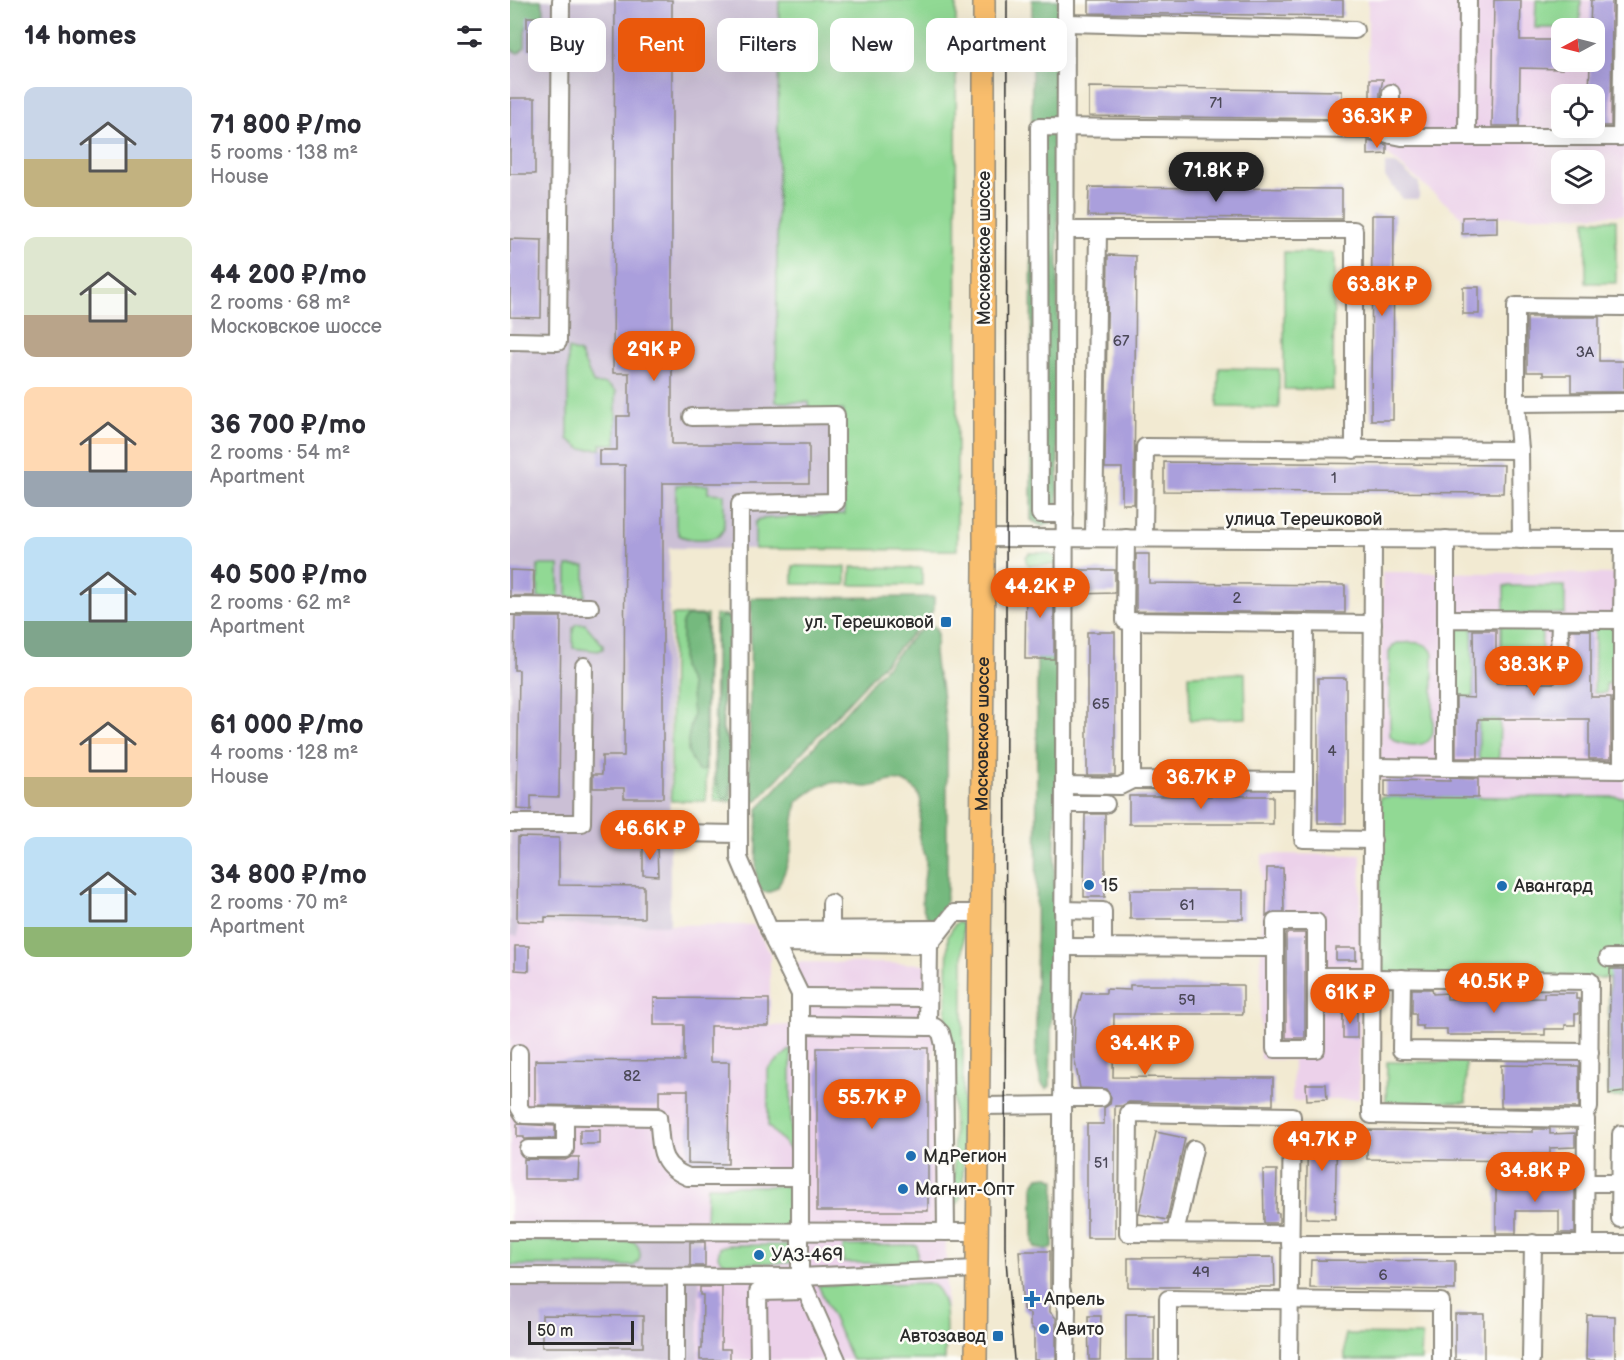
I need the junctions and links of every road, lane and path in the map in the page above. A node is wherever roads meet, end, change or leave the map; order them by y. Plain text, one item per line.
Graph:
1 (561, 0) edge
2 (984, 0) edge
3 (1066, 0) edge
4 (1468, 0) edge
5 (1623, 0) edge
6 (1066, 18) edge
7 (1067, 23) edge
8 (1355, 30) dead end
9 (1066, 72) edge
10 (1391, 93) dead end
11 (1065, 128) junction
12 (1391, 135) junction
13 (1467, 137) junction
14 (1623, 137) edge
15 (1065, 230) junction
16 (1098, 230) junction
17 (1624, 307) edge
18 (510, 341) edge
19 (1624, 402) edge
20 (1516, 403) junction
21 (692, 417) dead end
22 (1354, 450) junction
23 (1520, 450) junction
24 (1065, 514) junction
25 (984, 538) junction
26 (1065, 538) junction
27 (1094, 538) junction
28 (1126, 538) junction
29 (1144, 538) junction
30 (1373, 539) junction
31 (1446, 539) junction
32 (1521, 540) junction
33 (1623, 540) edge
34 (510, 606) edge
35 (590, 607) dead end
36 (1446, 620) junction
37 (1560, 620) junction
38 (1622, 620) junction
39 (1132, 621) junction
40 (1305, 623) junction
41 (1373, 624) junction
42 (1559, 657) dead end
43 (584, 666) dead end
44 (1373, 767) junction
45 (1446, 768) junction
46 (1623, 770) edge
47 (1132, 780) junction
48 (1304, 782) junction
49 (1064, 785) junction
50 (1064, 804) junction
51 (1106, 804) dead end
52 (510, 823) edge
53 (675, 833) dead end
54 (739, 834) junction
55 (1373, 840) junction
56 (831, 903) dead end
57 (1064, 910) junction
58 (981, 913) junction
59 (941, 929) junction
60 (831, 930) junction
61 (772, 937) junction
62 (1103, 940) dead end
63 (929, 945) junction
64 (1063, 947) junction
65 (1275, 948) junction
66 (1373, 974) junction
67 (1398, 974) junction
68 (1316, 976) junction
69 (800, 997) junction
70 (928, 998) junction
71 (800, 1025) junction
72 (928, 1027) junction
73 (1590, 1052) junction
74 (519, 1053) dead end
75 (1101, 1098) dead end
76 (1062, 1102) junction
77 (979, 1106) junction
78 (1589, 1108) dead end
79 (566, 1116) junction
80 (1621, 1134) dead end
81 (528, 1149) dead end
82 (1194, 1149) dead end
83 (800, 1177) junction
84 (1586, 1183) junction
85 (1620, 1183) junction
86 (1620, 1219) dead end
87 (510, 1231) edge
88 (946, 1232) junction
89 (978, 1232) junction
90 (800, 1233) junction
91 (1175, 1233) junction
92 (1290, 1239) junction
93 (1533, 1243) junction
94 (1585, 1244) junction
95 (1624, 1244) edge
96 (977, 1269) junction
97 (510, 1276) edge
98 (676, 1277) junction
99 (803, 1284) junction
100 (1290, 1300) junction
101 (676, 1360) edge
102 (759, 1360) edge
103 (837, 1360) edge
104 (976, 1360) edge
105 (1066, 1360) edge
106 (1168, 1360) edge
107 (1289, 1360) edge
108 (1441, 1360) edge
109 (1532, 1360) edge

1 - 18 street
2 - 25 main road, Московское шоссе
3 - 6 street
4 - 13 street
5 - 14 street
7 - 8 street
9 - 11 street
10 - 12 street
11 - 12 street
11 - 15 street
11 - 24 street
12 - 13 street
13 - 14 street
15 - 16 street
15 - 24 street
16 - 22 street
16 - 27 street
17 - 20 street
19 - 20 street
20 - 23 street
21 - 54 street
22 - 23 street
22 - 29 street
23 - 32 street
24 - 26 street
25 - 26 street, улица Терешковой
25 - 58 main road, Московское шоссе
26 - 27 street, улица Терешковой
26 - 49 street
27 - 28 street, улица Терешковой
28 - 29 street, улица Терешковой
28 - 39 street
29 - 30 street, улица Терешковой
30 - 31 street, улица Терешковой
30 - 41 street
31 - 32 street, улица Терешковой
31 - 36 street
32 - 33 street, улица Терешковой
33 - 38 street
34 - 35 street
36 - 37 street
36 - 45 street
37 - 38 street
37 - 42 street
38 - 46 street
39 - 40 street
39 - 47 street
40 - 41 street
40 - 48 street
41 - 44 street
43 - 52 street
44 - 45 street
44 - 55 street
45 - 46 street
47 - 48 street
47 - 49 street
48 - 55 street
49 - 50 street
50 - 51 street
50 - 57 street
53 - 54 street
54 - 61 street
55 - 66 street
56 - 60 street
57 - 62 street
57 - 64 street
58 - 59 street
58 - 77 main road, Московское шоссе
59 - 60 street
59 - 63 street
60 - 61 street
61 - 63 street
61 - 69 street
63 - 70 street
64 - 65 street
64 - 76 street
65 - 68 street
65 - 68 street
66 - 67 street
66 - 68 street
66 - 84 street
67 - 73 street
67 - 73 street
69 - 70 street
69 - 71 street
70 - 72 street
71 - 72 street
71 - 83 street
72 - 88 street
73 - 78 street
74 - 79 street
75 - 76 street
76 - 77 street
76 - 105 street
77 - 89 main road, Московское шоссе
79 - 81 street
79 - 83 street
80 - 85 street
82 - 91 street
83 - 90 street
84 - 85 street
84 - 94 street
85 - 86 street
87 - 90 street
88 - 89 street
88 - 90 street
89 - 96 main road, Московское шоссе
90 - 99 street
91 - 92 street
91 - 92 street
92 - 93 street
92 - 100 street
93 - 94 street
93 - 109 street
94 - 95 street
96 - 99 street
96 - 104 main road, Московское шоссе
97 - 98 street
98 - 99 street
98 - 101 street
99 - 102 street
99 - 103 street
100 - 106 street
100 - 107 street
100 - 108 street

